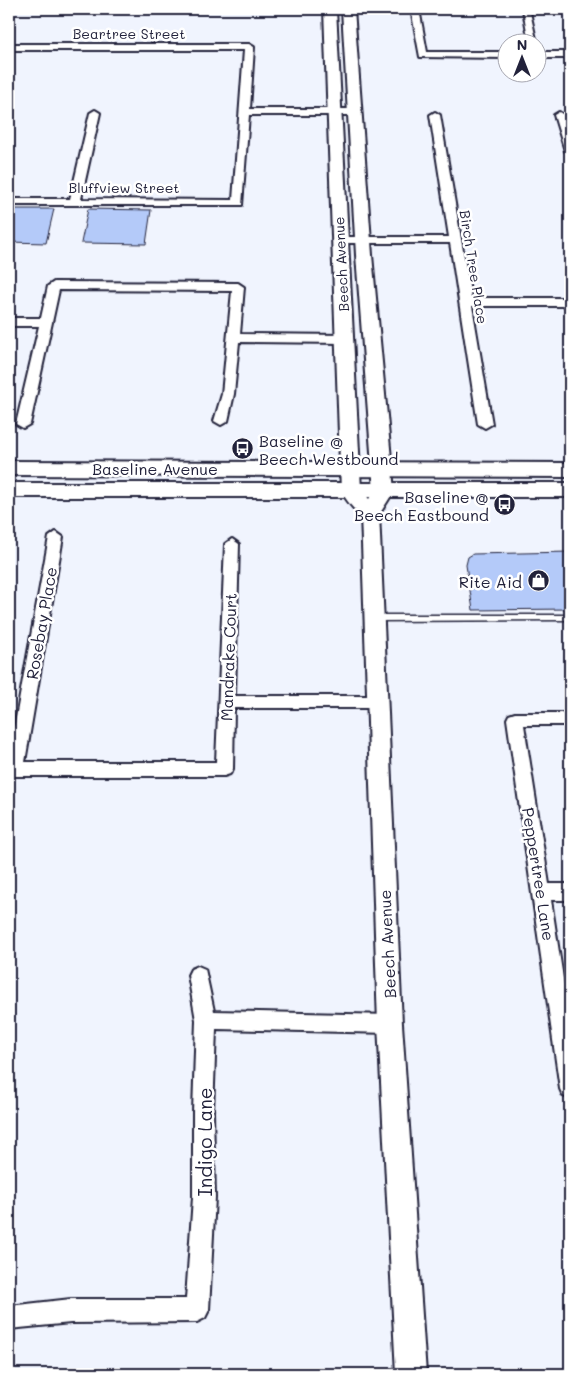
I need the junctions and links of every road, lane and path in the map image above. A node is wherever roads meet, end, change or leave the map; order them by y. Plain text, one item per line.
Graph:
1 (330, 9) edge
2 (348, 9) edge
3 (415, 9) edge
4 (526, 12) dead end
5 (531, 32) edge
6 (9, 47) edge
7 (496, 55) edge
8 (546, 55) edge
9 (570, 56) edge
10 (246, 112) junction
11 (335, 112) junction
12 (354, 112) junction
13 (95, 113) dead end
14 (435, 115) dead end
15 (559, 115) dead end
16 (570, 151) edge
17 (9, 202) edge
18 (75, 202) junction
19 (340, 240) junction
20 (364, 240) junction
21 (454, 240) junction
22 (464, 302) junction
23 (570, 302) edge
24 (9, 322) edge
25 (46, 322) junction
26 (233, 338) junction
27 (345, 339) junction
28 (221, 421) dead end
29 (24, 424) dead end
30 (485, 424) dead end
31 (9, 468) edge
32 (351, 468) junction
33 (381, 469) junction
34 (570, 470) edge
35 (9, 490) edge
36 (570, 490) edge
37 (351, 491) junction
38 (384, 491) junction
39 (370, 513) junction
40 (56, 537) dead end
41 (232, 544) dead end
42 (374, 618) junction
43 (570, 618) edge
44 (226, 702) junction
45 (376, 702) junction
46 (570, 719) edge
47 (12, 769) edge
48 (542, 892) junction
49 (570, 892) edge
50 (198, 975) dead end
51 (206, 1020) junction
52 (390, 1024) junction
53 (570, 1089) edge
54 (9, 1318) edge
55 (411, 1374) edge

1 - 11 main road, Beech Avenue
2 - 12 main road, Beech Avenue
3 - 7 street
4 - 5 street
6 - 10 street, Beartree Street
8 - 9 street
10 - 11 street
10 - 18 street, Bluffview Street
11 - 12 street
11 - 19 main road, Beech Avenue
12 - 20 main road, Beech Avenue
13 - 18 street
14 - 21 street, Birch Tree Place
15 - 16 street
17 - 18 street, Bluffview Street
19 - 20 street
19 - 27 main road, Beech Avenue
20 - 21 street
20 - 33 main road, Beech Avenue
21 - 22 street, Birch Tree Place
22 - 23 street
22 - 30 street, Birch Tree Place
24 - 25 street
25 - 26 street
25 - 29 street
26 - 27 street
26 - 28 street
27 - 32 main road, Beech Avenue
31 - 32 main road, Baseline Avenue
32 - 33 main road, Baseline Avenue
32 - 37 main road, Beech Avenue
33 - 34 main road, Baseline Avenue
33 - 38 main road, Beech Avenue
35 - 37 main road, Baseline Avenue
36 - 38 main road, Baseline Avenue
37 - 38 main road, Baseline Avenue
37 - 39 main road
38 - 39 main road
39 - 42 street, Beech Avenue
40 - 47 street, Rosebay Place
41 - 44 street, Mandrake Court
42 - 43 lane
42 - 45 street, Beech Avenue
44 - 45 street
44 - 47 street, Mandrake Court
45 - 52 street, Beech Avenue
46 - 48 street, Peppertree Lane
48 - 49 street
48 - 53 street, Peppertree Lane
50 - 51 street, Indigo Lane
51 - 52 street
51 - 54 street, Indigo Lane
52 - 55 street, Beech Avenue

